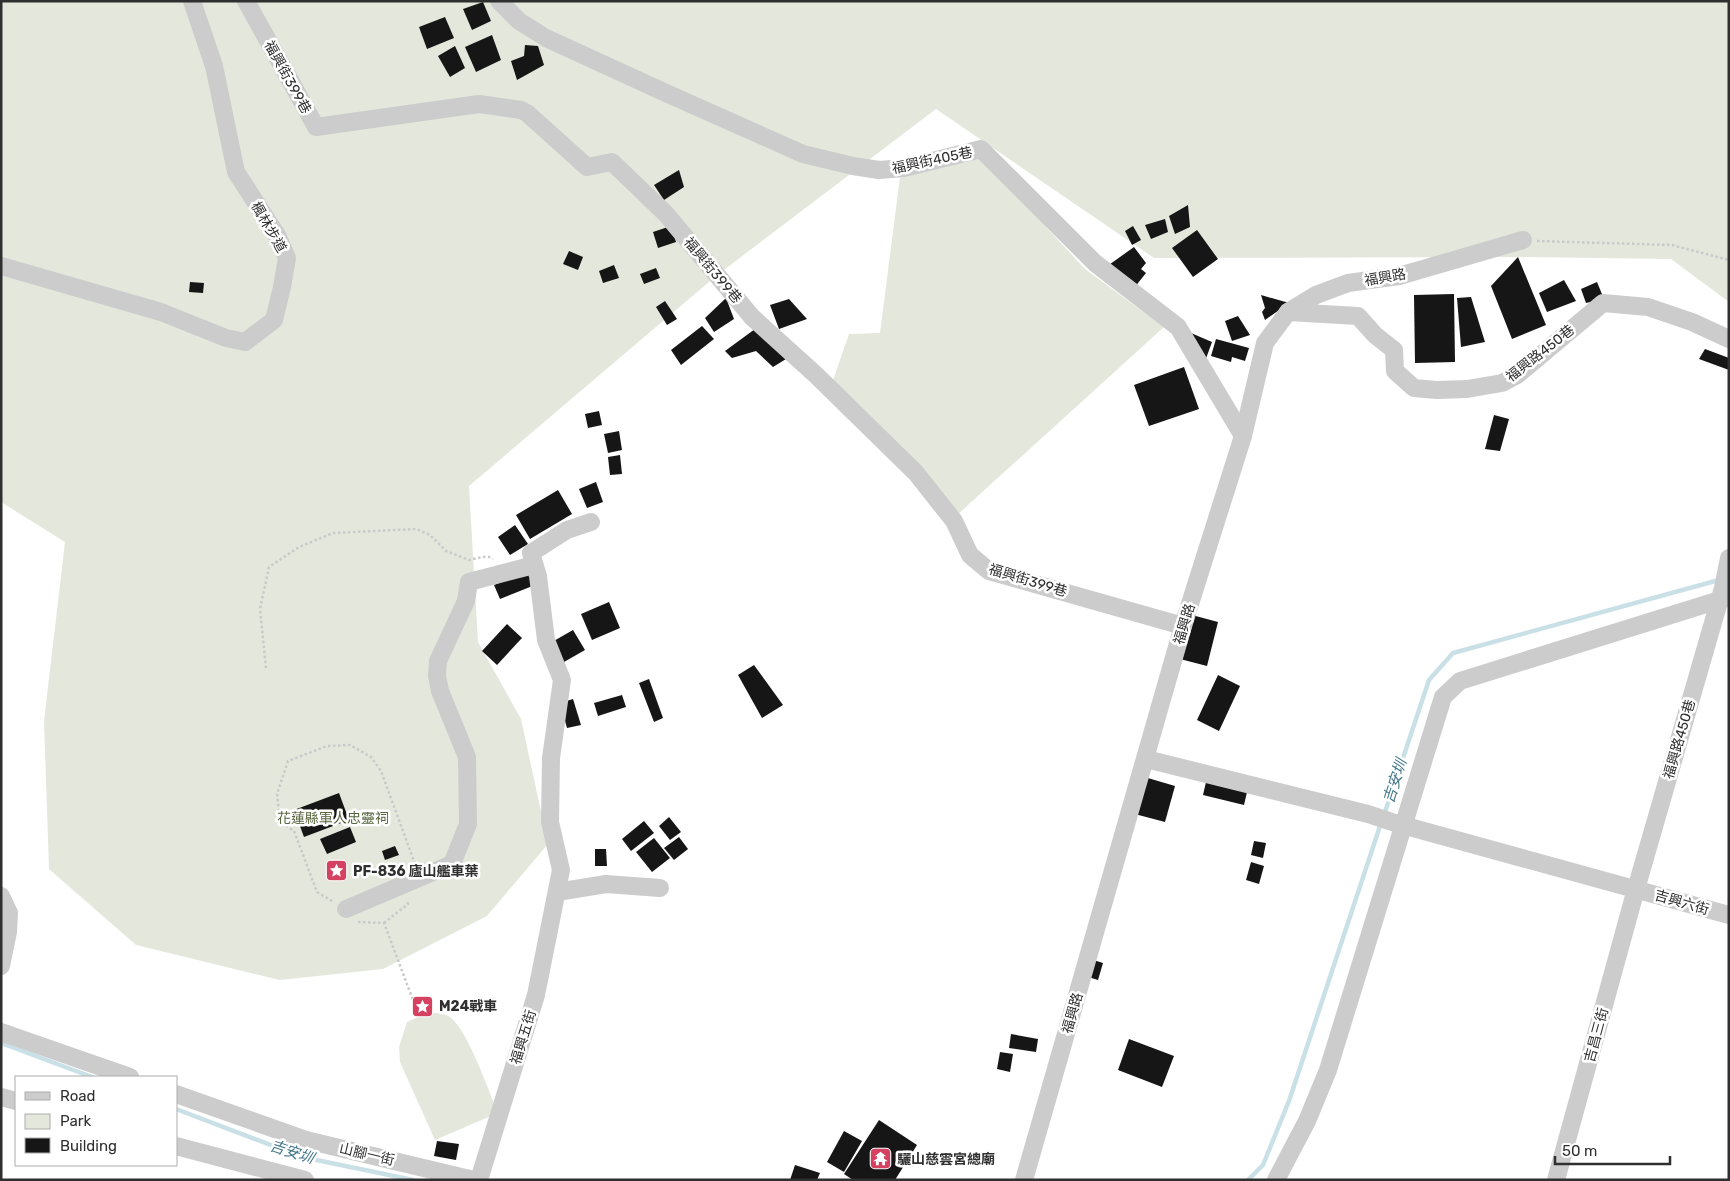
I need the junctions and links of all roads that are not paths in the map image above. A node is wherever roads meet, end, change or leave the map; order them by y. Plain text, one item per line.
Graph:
1 (192, 1) edge
2 (246, 1) edge
3 (500, 1) edge
4 (1523, 240) road end
5 (1, 266) edge
6 (1288, 312) junction
7 (1729, 339) edge
8 (1243, 436) junction
9 (592, 522) dead end
10 (1728, 559) edge
11 (534, 565) junction
12 (1724, 595) edge
13 (1183, 626) junction
14 (1146, 759) junction
15 (1399, 824) junction
16 (660, 888) dead end
17 (1636, 889) junction
18 (557, 892) junction
19 (1, 896) edge
20 (351, 915) road end
21 (1729, 915) edge
22 (1, 966) edge
23 (1, 1032) edge
24 (127, 1076) edge
25 (178, 1095) edge
26 (1, 1097) edge
27 (15, 1101) edge
28 (178, 1147) edge
29 (305, 1180) edge
30 (474, 1180) edge
31 (479, 1180) edge
32 (1024, 1180) edge
33 (1276, 1180) edge
34 (1556, 1180) edge

1 - 5 street, 楓林步道
2 - 13 street, 福興街399巷
3 - 8 street, 福興街405巷
4 - 6 street, 福興路
6 - 7 street, 福興路450巷
6 - 8 street, 福興路
8 - 13 street, 福興路
9 - 11 street
10 - 12 street, 福興路450巷
11 - 18 street, 福興五街
11 - 20 street
12 - 15 street
12 - 17 street, 福興路450巷
13 - 14 street, 福興路
14 - 15 street, 吉興六街
14 - 32 street, 福興路
15 - 17 street, 吉興六街
15 - 33 street
16 - 18 street
17 - 21 street, 吉興六街
17 - 34 street, 吉昌三街
18 - 31 street, 福興五街
19 - 22 street
23 - 24 street
25 - 30 street, 山腳一街
26 - 27 street
28 - 29 street

